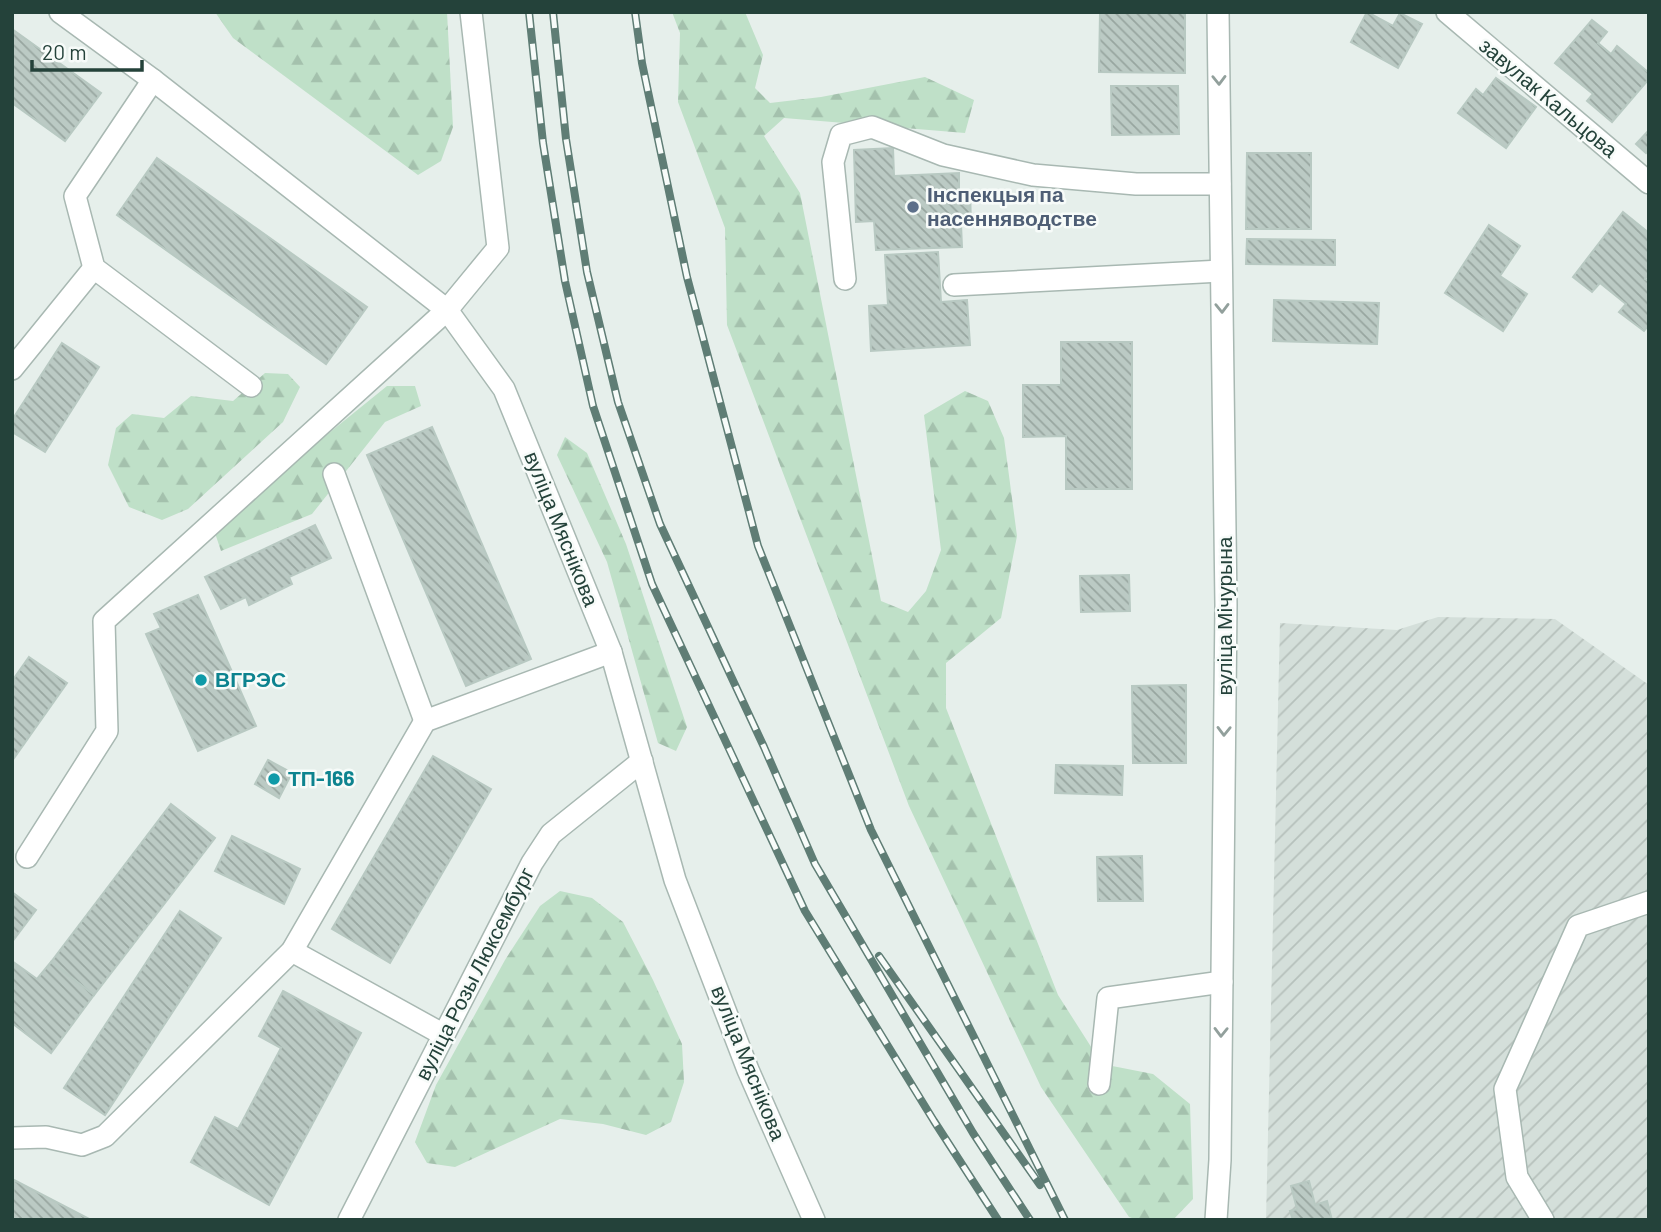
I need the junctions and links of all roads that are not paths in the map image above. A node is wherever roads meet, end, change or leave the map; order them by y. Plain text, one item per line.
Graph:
1 (60, 12) edge
2 (471, 12) edge
3 (1218, 12) edge
4 (1447, 12) edge
5 (153, 80) junction
6 (1649, 183) edge
7 (1220, 184) junction
8 (94, 268) junction
9 (1221, 271) junction
10 (845, 279) dead end
11 (954, 285) dead end
12 (447, 310) junction
13 (12, 369) edge
14 (251, 386) dead end
15 (334, 474) dead end
16 (611, 652) junction
17 (425, 721) junction
18 (642, 761) junction
19 (27, 857) dead end
20 (1649, 902) edge
21 (292, 951) junction
22 (1222, 982) junction
23 (444, 1035) junction
24 (1099, 1084) dead end
25 (12, 1138) edge
26 (349, 1220) edge
27 (814, 1220) edge
28 (1216, 1220) edge
29 (1543, 1220) edge

1 - 5 street, вуліца Мяснікова
2 - 12 street
3 -> 7 street, вуліца Мічурына
4 - 6 street, завулак Кальцова
5 - 8 street
5 - 12 street, вуліца Мяснікова
7 - 9 street, вуліца Мічурына
7 - 10 street
8 - 13 street
8 - 14 street
9 - 11 street
9 -> 22 street, вуліца Мічурына
12 - 16 street, вуліца Мяснікова
12 - 19 street
15 - 17 street
16 - 17 street
16 - 18 street, вуліца Мяснікова
17 - 21 street
18 - 23 street, вуліца Розы Люксембург
18 - 27 street, вуліца Мяснікова
20 - 29 street
21 - 23 street
21 - 25 street
22 - 24 street
22 -> 28 street, вуліца Мічурына
23 - 26 street, вуліца Розы Люксембург

